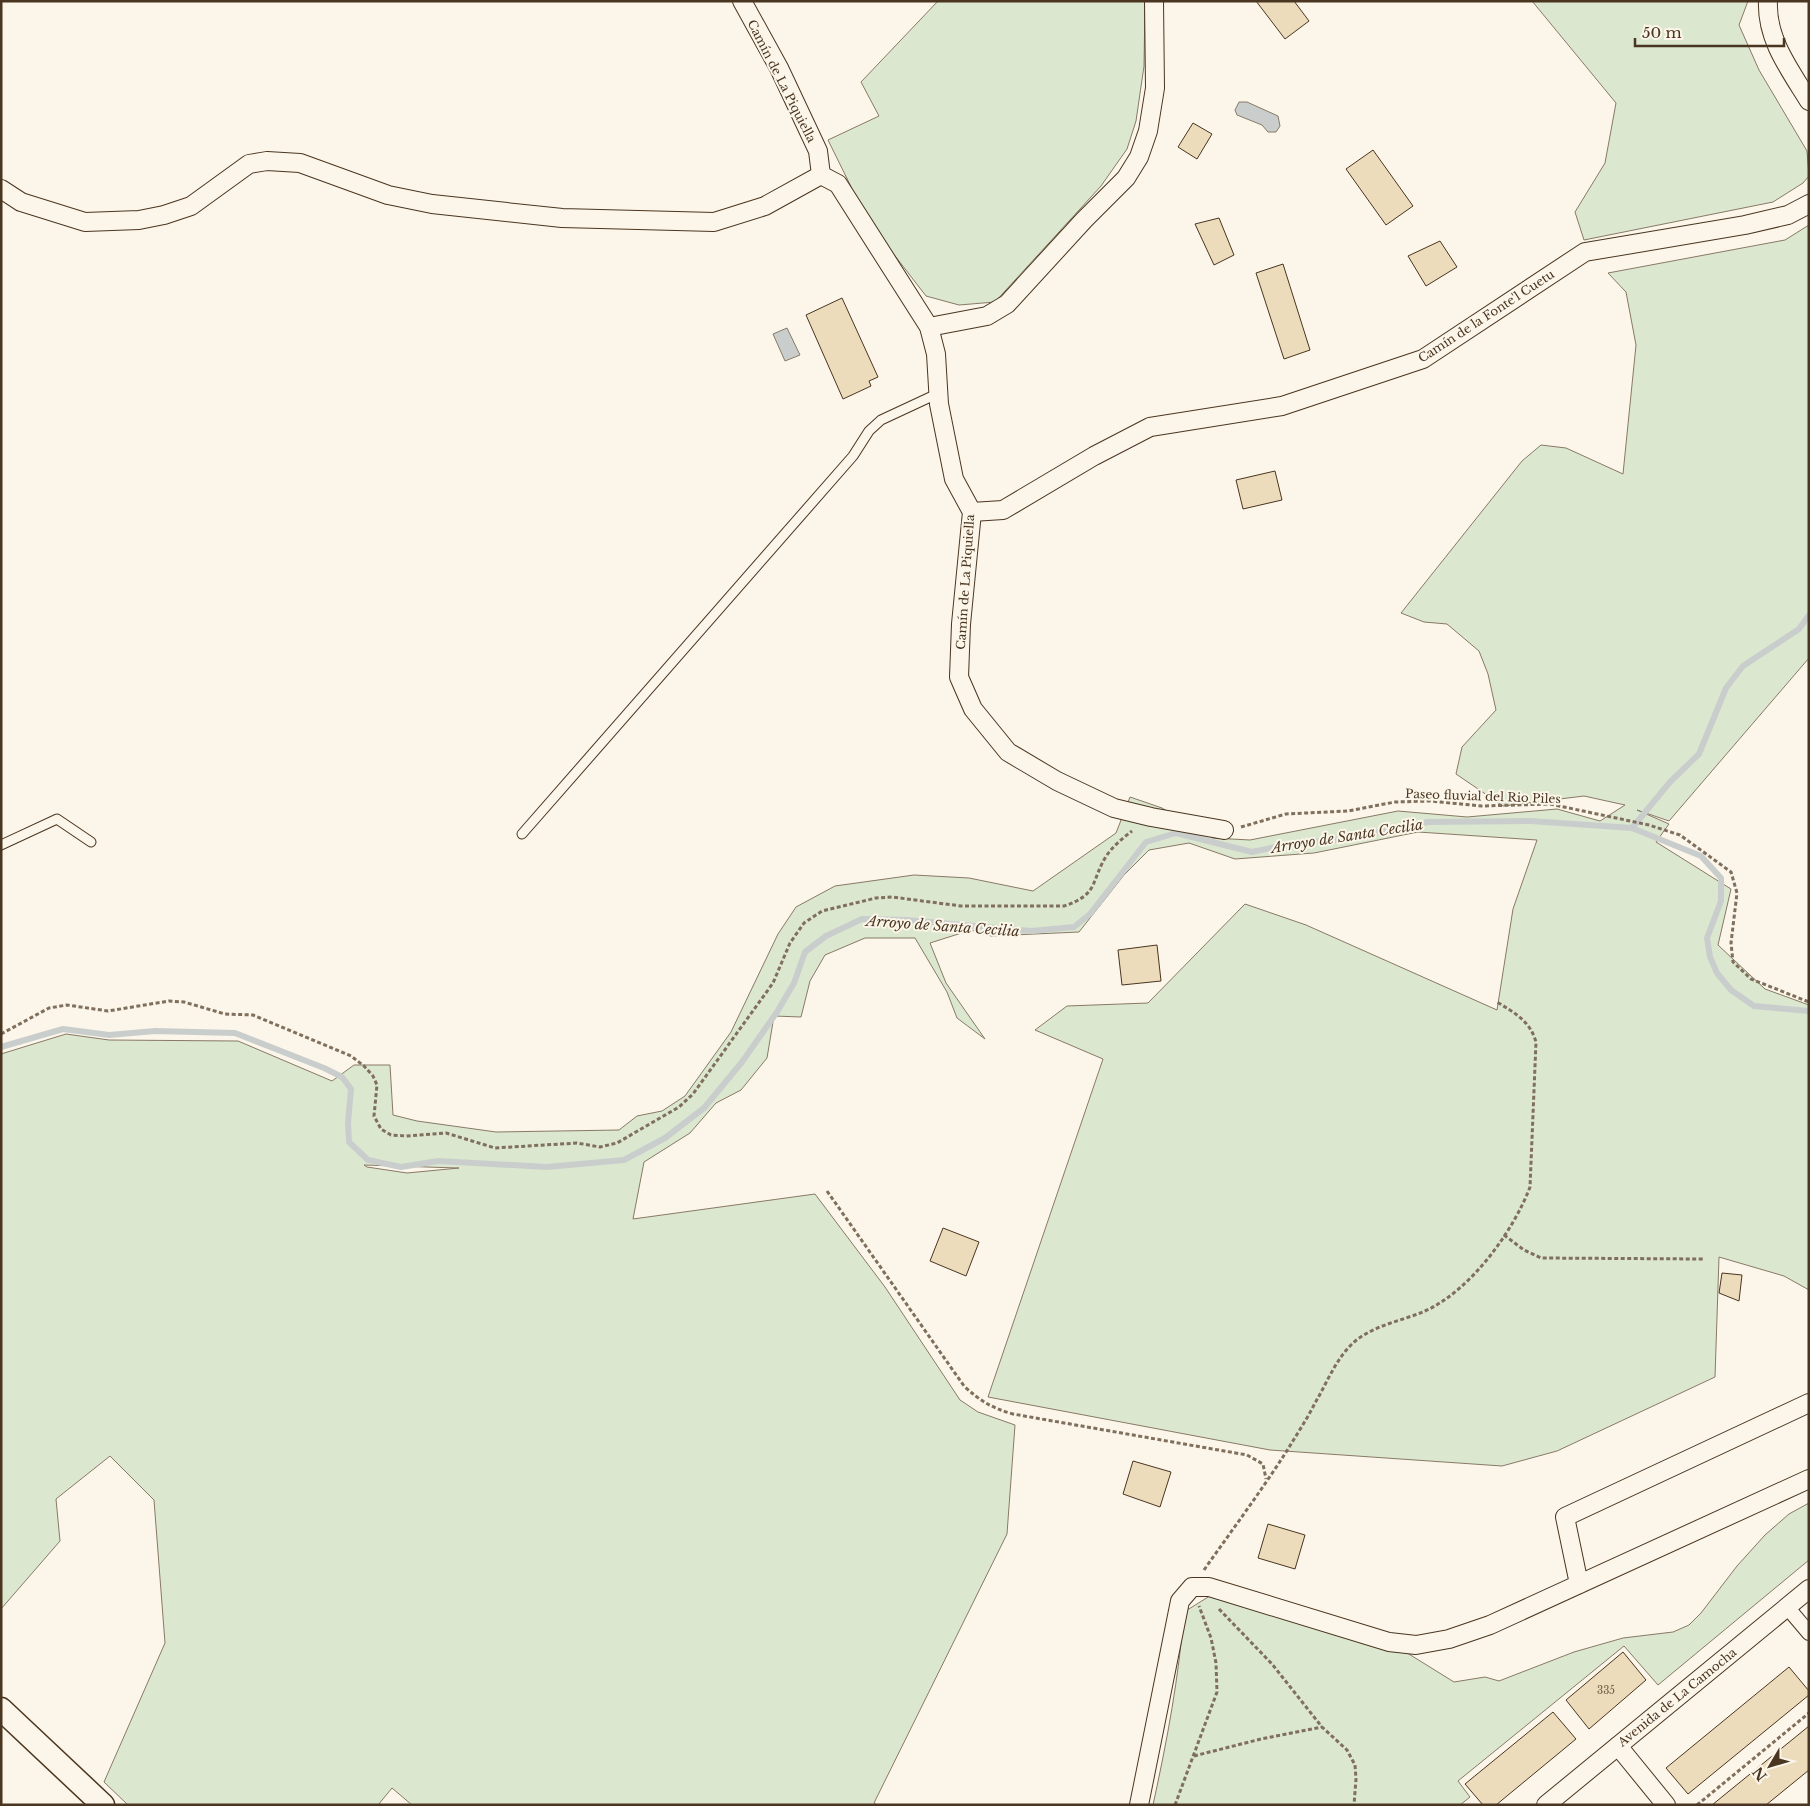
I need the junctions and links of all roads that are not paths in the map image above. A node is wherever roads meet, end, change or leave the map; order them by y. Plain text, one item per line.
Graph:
1 (742, 1) edge
2 (1154, 1) edge
3 (1768, 1) edge
4 (1809, 101) edge
5 (821, 175) junction
6 (1, 189) edge
7 (1809, 204) edge
8 (929, 327) junction
9 (939, 393) junction
10 (972, 512) junction
11 (1224, 830) road end
12 (522, 834) dead end
13 (91, 842) dead end
14 (1, 845) edge
15 (1809, 1403) edge
16 (1809, 1479) edge
17 (1579, 1584) junction
18 (1809, 1589) edge
19 (1787, 1606) junction
20 (1809, 1633) edge
21 (1, 1709) edge
22 (1618, 1746) junction
23 (104, 1805) edge
24 (1139, 1805) edge
25 (1546, 1805) edge
26 (1666, 1805) edge

1 - 5 street, Camín de La Piquiella
2 - 8 street
3 - 4 street
5 - 6 street
5 - 8 street, Camín de La Piquiella
7 - 10 street, Camín de la Fonte'l Cuetu
8 - 9 street, Camín de La Piquiella
9 - 10 street, Camín de La Piquiella
9 - 12 lane
10 - 11 street, Camín de La Piquiella
13 - 14 lane
15 - 17 street
16 - 17 street
17 - 24 street
18 - 19 street, Avenida de La Camocha
19 - 20 street
19 - 22 street, Avenida de La Camocha
21 - 23 street
22 - 25 street, Avenida de La Camocha
22 - 26 street

